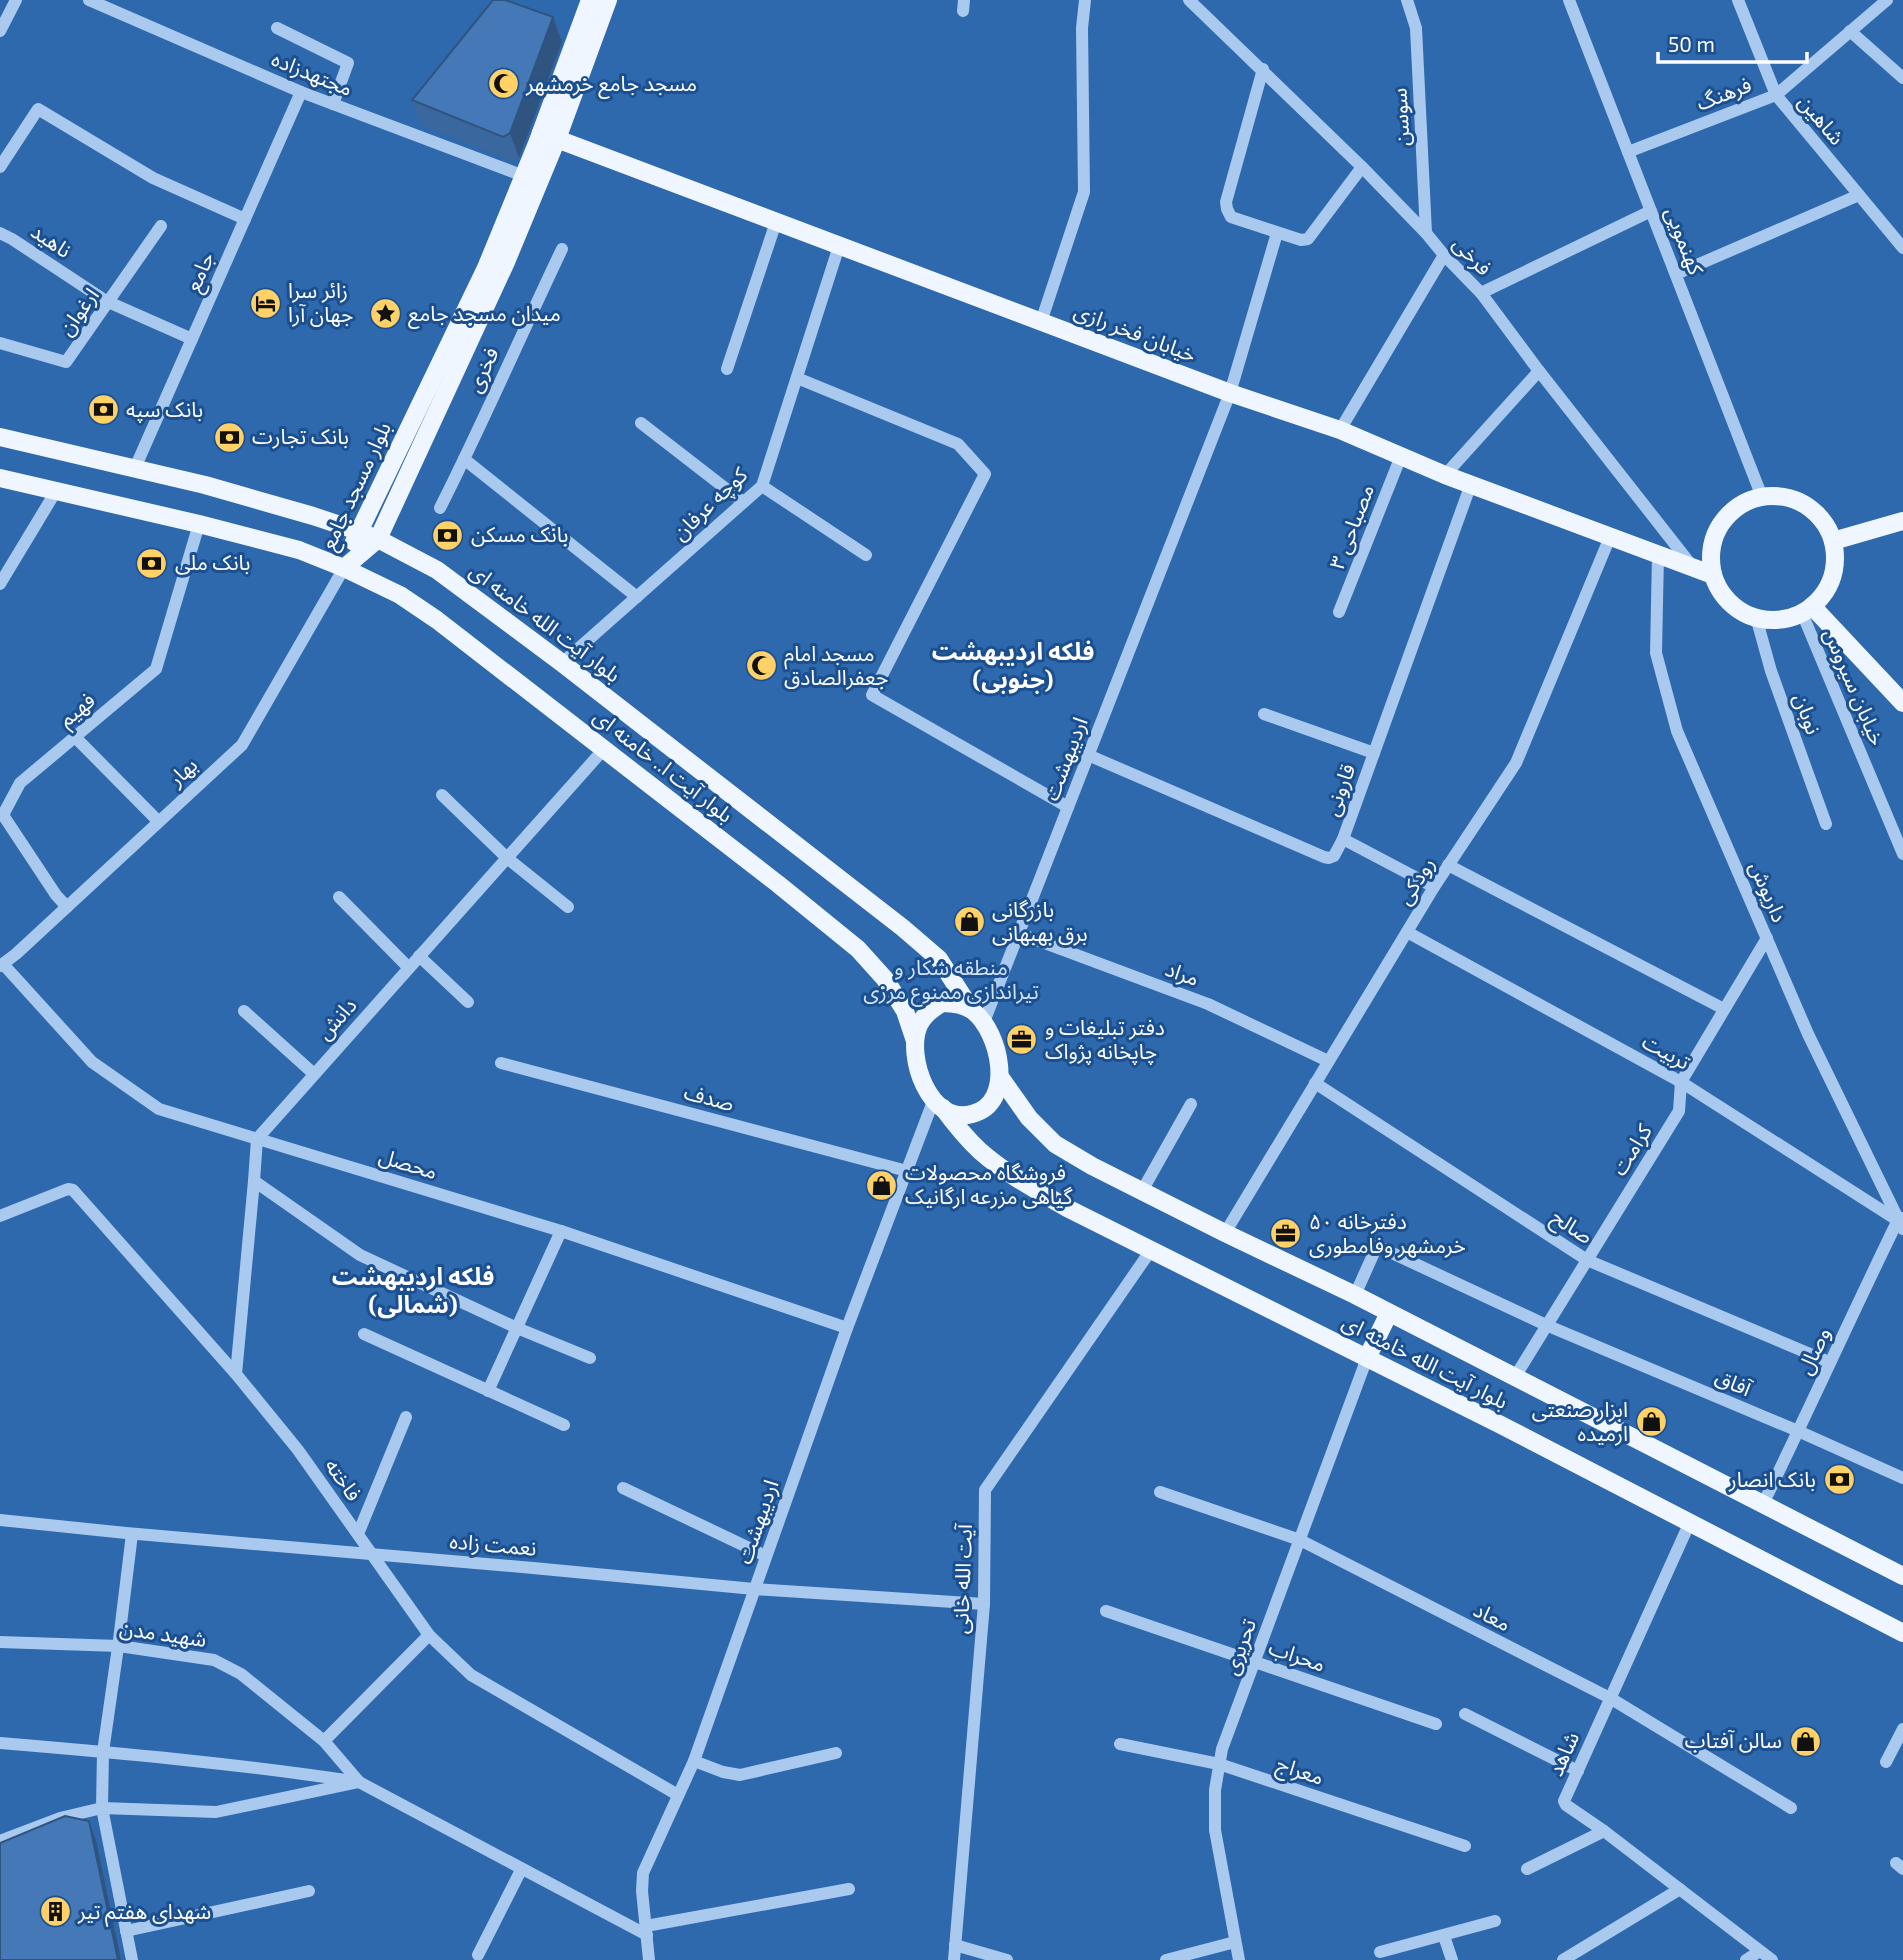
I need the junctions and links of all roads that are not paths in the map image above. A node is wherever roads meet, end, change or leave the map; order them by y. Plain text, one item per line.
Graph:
1 (16, 0) edge
2 (89, 0) edge
3 (590, 0) edge
4 (608, 0) edge
5 (1085, 0) edge
6 (1407, 0) edge
7 (1569, 0) edge
8 (1738, 0) edge
9 (1887, 0) edge
10 (1193, 1) edge
11 (108, 4) edge
12 (277, 27) dead end
13 (0, 31) edge
14 (1850, 31) junction
15 (1263, 69) junction
16 (1903, 78) edge
17 (301, 92) junction
18 (1776, 95) junction
19 (333, 104) junction
20 (549, 136) junction
21 (1628, 152) junction
22 (0, 167) edge
23 (1362, 167) junction
24 (524, 176) junction
25 (1859, 195) junction
26 (1651, 211) junction
27 (245, 219) junction
28 (776, 222) junction
29 (161, 226) dead end
30 (0, 233) edge
31 (1277, 233) junction
32 (1426, 233) junction
33 (839, 246) junction
34 (1903, 247) edge
35 (562, 249) dead end
36 (1444, 255) junction
37 (1675, 274) junction
38 (1482, 293) junction
39 (109, 302) junction
40 (1041, 322) junction
41 (192, 339) junction
42 (0, 344) edge
43 (727, 369) dead end
44 (1539, 371) junction
45 (797, 377) junction
46 (1230, 393) junction
47 (641, 423) dead end
48 (1340, 430) junction
49 (3, 437) edge
50 (1401, 456) junction
51 (464, 459) junction
52 (135, 468) junction
53 (1445, 475) junction
54 (0, 478) edge
55 (1471, 484) junction
56 (762, 486) junction
57 (56, 491) junction
58 (1762, 496) junction
59 (743, 502) junction
60 (440, 508) dead end
61 (1903, 521) edge
62 (199, 524) junction
63 (358, 531) junction
64 (1610, 537) junction
65 (378, 539) junction
66 (1833, 541) junction
67 (866, 555) dead end
68 (1658, 555) junction
69 (344, 568) junction
70 (1694, 568) junction
71 (1713, 575) junction
72 (0, 584) edge
73 (636, 597) junction
74 (1807, 609) junction
75 (1339, 612) dead end
76 (1756, 617) junction
77 (562, 663) junction
78 (1903, 703) edge
79 (1264, 714) dead end
80 (75, 737) junction
81 (604, 749) junction
82 (1374, 753) junction
83 (1088, 755) junction
84 (442, 796) dead end
85 (1068, 807) junction
86 (159, 821) junction
87 (1826, 824) dead end
88 (1343, 839) junction
89 (1903, 854) edge
90 (507, 858) junction
91 (1448, 865) junction
92 (1434, 887) junction
93 (339, 897) dead end
94 (67, 907) junction
95 (568, 907) dead end
96 (1407, 932) junction
97 (1018, 933) junction
98 (1767, 938) junction
99 (419, 956) junction
100 (2, 965) edge
101 (409, 968) junction
102 (468, 1002) dead end
103 (1724, 1009) junction
104 (244, 1011) dead end
105 (978, 1016) junction
106 (915, 1041) junction
107 (1328, 1062) junction
108 (501, 1063) dead end
109 (314, 1074) junction
110 (1000, 1077) junction
111 (1681, 1082) junction
112 (1315, 1083) junction
113 (939, 1104) junction
114 (1191, 1104) dead end
115 (257, 1139) junction
116 (907, 1171) junction
117 (254, 1181) junction
118 (1142, 1191) junction
119 (0, 1216) edge
120 (1901, 1222) edge
121 (561, 1231) junction
122 (1225, 1233) junction
123 (1151, 1250) junction
124 (1587, 1260) junction
125 (1355, 1294) junction
126 (1389, 1313) junction
127 (1546, 1325) junction
128 (517, 1328) junction
129 (847, 1328) junction
130 (364, 1334) dead end
131 (590, 1358) dead end
132 (1367, 1359) junction
133 (1829, 1362) junction
134 (236, 1374) junction
135 (1515, 1377) junction
136 (488, 1391) junction
137 (406, 1417) dead end
138 (564, 1425) dead end
139 (1798, 1431) junction
140 (1903, 1478) edge
141 (624, 1488) dead end
142 (1160, 1492) dead end
143 (1763, 1504) junction
144 (0, 1520) edge
145 (1690, 1522) junction
146 (132, 1534) junction
147 (358, 1534) junction
148 (1300, 1540) junction
149 (373, 1554) junction
150 (766, 1556) junction
151 (1903, 1576) edge
152 (754, 1589) junction
153 (984, 1604) junction
154 (1106, 1611) dead end
155 (1903, 1633) edge
156 (429, 1635) junction
157 (0, 1642) edge
158 (118, 1646) junction
159 (1255, 1662) junction
160 (1611, 1699) junction
161 (1465, 1714) dead end
162 (1436, 1724) dead end
163 (1903, 1729) edge
164 (324, 1741) junction
165 (0, 1743) edge
166 (1120, 1744) dead end
167 (103, 1752) junction
168 (836, 1753) dead end
169 (694, 1761) junction
170 (1886, 1762) dead end
171 (1219, 1764) junction
172 (1578, 1771) junction
173 (359, 1783) junction
174 (678, 1796) junction
175 (102, 1808) junction
176 (1791, 1808) dead end
177 (1604, 1830) junction
178 (0, 1842) edge
179 (1465, 1846) dead end
180 (1527, 1869) dead end
181 (521, 1870) junction
182 (849, 1889) dead end
183 (1680, 1889) junction
184 (309, 1891) dead end
185 (1494, 1921) dead end
186 (126, 1931) junction
187 (646, 1931) junction
188 (1444, 1936) junction
189 (1235, 1942) junction
190 (955, 1945) junction
191 (1760, 1951) junction
192 (1380, 1952) dead end
193 (478, 1955) dead end
194 (132, 1960) edge
195 (649, 1960) edge
196 (954, 1960) edge
197 (1007, 1960) edge
198 (1166, 1960) edge
199 (1239, 1960) edge
200 (1452, 1960) edge
201 (1563, 1960) edge
202 (1746, 1960) edge
203 (1772, 1960) edge

1 - 13 street
2 - 11 street, مجتهدزاده
3 - 20 main road, بلوار مسجد جامع
4 - 20 main road, بلوار مسجد جامع
5 - 40 street
6 - 32 street, سوسن
7 - 21 street, کهنمویی
8 - 18 street, شاهین
9 - 14 street, فرهنگ
10 - 15 street, فرخی
11 - 17 street, مجتهدزاده
12 - 19 street
14 - 16 street
14 - 18 street, فرهنگ
15 - 23 street, فرخی
15 - 31 street
17 - 19 street, مجتهدزاده
17 - 27 street, جامع
18 - 21 street, فرهنگ
18 - 25 street, شاهین
19 - 24 street, مجتهدزاده
20 - 24 main road, بلوار مسجد جامع
20 - 28 main road, خیابان فخر رازی
20 - 65 main road, بلوار مسجد جامع
21 - 26 street, کهنمویی
22 - 27 street
23 - 31 street
23 - 32 street, فرخی
24 - 63 main road, بلوار مسجد جامع
25 - 34 street, شاهین
25 - 37 street
26 - 37 street, کهنمویی
26 - 38 street
27 - 41 street, جامع
28 - 33 main road, خیابان فخر رازی
28 - 43 street
29 - 39 street, ارغوان
30 - 39 street, ناهید
31 - 46 street, اردیبهشت
32 - 36 street, فرخی
33 - 40 main road, خیابان فخر رازی
33 - 45 street, کوچه عرفان
35 - 51 street, فخری
36 - 38 street, فرخی
36 - 48 street
37 - 58 street, کهنمویی
38 - 44 street, فرخی
39 - 41 street, ناهید
39 - 42 street, ارغوان
40 - 46 main road, خیابان فخر رازی
41 - 52 street, جامع
44 - 53 street
44 - 70 street, فرخی
45 - 56 street, کوچه عرفان
45 - 85 street
46 - 48 main road, خیابان فخر رازی
46 - 83 street, اردیبهشت
47 - 59 street
48 - 50 main road, خیابان فخر رازی
49 - 52 main road, بلوار آیت الله خامنه ای
50 - 53 main road, خیابان فخر رازی
50 - 75 street, مصباحی ۳
51 - 60 street, فخری
51 - 73 street
52 - 63 main road, بلوار آیت الله خامنه ای
53 - 55 main road, خیابان فخر رازی
54 - 57 main road
55 - 64 main road, خیابان فخر رازی
55 - 82 street, قارونی
56 - 59 street, کوچه عرفان
56 - 67 street
57 - 62 main road
57 - 72 street
58 - 66 main road
58 - 71 main road
59 - 73 street, کوچه عرفان
61 - 66 main road
62 - 69 main road
62 - 80 street, فهیم
63 - 65 main road, بلوار آیت الله خامنه ای
63 - 69 main road, بلوار مسجد جامع
64 - 68 main road, خیابان فخر رازی
64 - 91 street, رودکی
65 - 69 main road, بلوار مسجد جامع
65 - 77 main road, بلوار آیت الله خامنه ای
66 - 74 main road
68 - 70 main road, خیابان فخر رازی
68 - 98 street, داریوش
69 - 81 main road, بلوار آیت ا.. خامنه ای
69 - 86 street, بهار
70 - 71 main road, خیابان فخر رازی
71 - 76 main road
73 - 77 street, کوچه عرفان
74 - 76 main road
74 - 78 main road
74 - 89 street, خیابان سیروس
76 - 87 street, نوبان
77 - 105 main road, بلوار آیت الله خامنه ای
79 - 82 street
80 - 86 street
80 - 94 street, فهیم
81 - 90 street, دانش
81 - 106 main road, بلوار آیت ا.. خامنه ای
82 - 88 street, قارونی
83 - 85 street, اردیبهشت
83 - 88 street, قارونی
84 - 90 street
85 - 97 street, اردیبهشت
86 - 94 street, بهار
88 - 92 street
90 - 95 street
90 - 99 street, دانش
91 - 92 street, رودکی
91 - 103 street
92 - 96 street, رودکی
93 - 101 street
94 - 100 street, بهار
96 - 107 street, رودکی
96 - 111 street, تربیت
97 - 105 street, اردیبهشت
97 - 107 street, مراد
98 - 103 street, کرامت
98 - 120 street, داریوش
99 - 101 street, دانش
99 - 102 street
100 - 115 street, محصل
101 - 109 street, دانش
103 - 111 street, کرامت
104 - 109 street
105 - 106 main road
105 - 110 main road
106 - 113 main road
107 - 112 street, رودکی
108 - 116 street, صدف
109 - 115 street, دانش
110 - 113 main road
110 - 118 main road, بلوار آیت الله خامنه ای
111 - 120 street, تربیت
111 - 124 street, کرامت
112 - 122 street, رودکی
112 - 124 street, صالح
113 - 116 street, اردیبهشت
113 - 123 main road, بلوار آیت الله خامنه ای
114 - 118 street
115 - 117 street
115 - 121 street, محصل
116 - 129 street, اردیبهشت
117 - 128 street
117 - 134 street
118 - 122 main road, بلوار آیت الله خامنه ای
119 - 134 street, فاخته
120 - 133 street, وصال
121 - 128 street
121 - 129 street, محصل
122 - 125 main road, بلوار آیت الله خامنه ای
123 - 132 main road, بلوار آیت الله خامنه ای
123 - 153 street, آیت الله خانی
124 - 127 street, کرامت
124 - 133 street, صالح
125 - 126 main road, بلوار آیت الله خامنه ای
125 - 127 street, آفاق
126 - 132 main road
126 - 135 main road, بلوار آیت الله خامنه ای
127 - 135 street, کرامت
127 - 139 street, آفاق
128 - 131 street
128 - 136 street
129 - 150 street, اردیبهشت
130 - 136 street
132 - 145 main road, بلوار آیت الله خامنه ای
132 - 148 street, تحریری
133 - 139 street, وصال
134 - 147 street, فاخته
135 - 143 main road, بلوار آیت الله خامنه ای
136 - 138 street
137 - 147 street
139 - 140 street, آفاق
139 - 143 street, وصال
141 - 150 street
142 - 148 street, معاد
143 - 151 main road, بلوار آیت الله خامنه ای
144 - 146 street, نعمت زاده
145 - 155 main road, بلوار آیت الله خامنه ای
145 - 160 street, شاهد
146 - 149 street, نعمت زاده
146 - 158 street
147 - 149 street, فاخته
148 - 159 street, تحریری
148 - 160 street, معاد
149 - 152 street, نعمت زاده
149 - 156 street, فاخته
150 - 152 street, اردیبهشت
152 - 153 street, نعمت زاده
152 - 169 street, اردیبهشت
153 - 190 street, آیت الله خانی
154 - 159 street, محراب
156 - 164 street
156 - 174 street, فاخته
157 - 158 street, شهید مدن
158 - 164 street, شهید مدن
158 - 167 street
159 - 162 street, محراب
159 - 171 street, تحریری
160 - 172 street, شاهد
160 - 176 street, معاد
161 - 172 street
163 - 170 street
164 - 173 street, شهید مدن
165 - 167 street, شهید مدن
166 - 171 street, معراج
167 - 173 street, شهید مدن
167 - 175 street
168 - 169 street
169 - 174 street, اردیبهشت
171 - 179 street, معراج
171 - 189 street, تحریری
172 - 177 street, شاهد
173 - 175 street
173 - 181 street, شهید مدن
174 - 187 street, اردیبهشت
175 - 178 street
175 - 186 street
177 - 180 street
177 - 183 street, شاهد
181 - 187 street, شهید مدن
181 - 193 street
182 - 187 street
183 - 191 street, شاهد
183 - 201 street
184 - 186 street
185 - 188 street
186 - 194 street
187 - 195 street, اردیبهشت
188 - 192 street
188 - 200 street
189 - 198 street
189 - 199 street, تحریری
190 - 196 street, آیت الله خانی
190 - 197 street
191 - 202 street
191 - 203 street, شاهد

